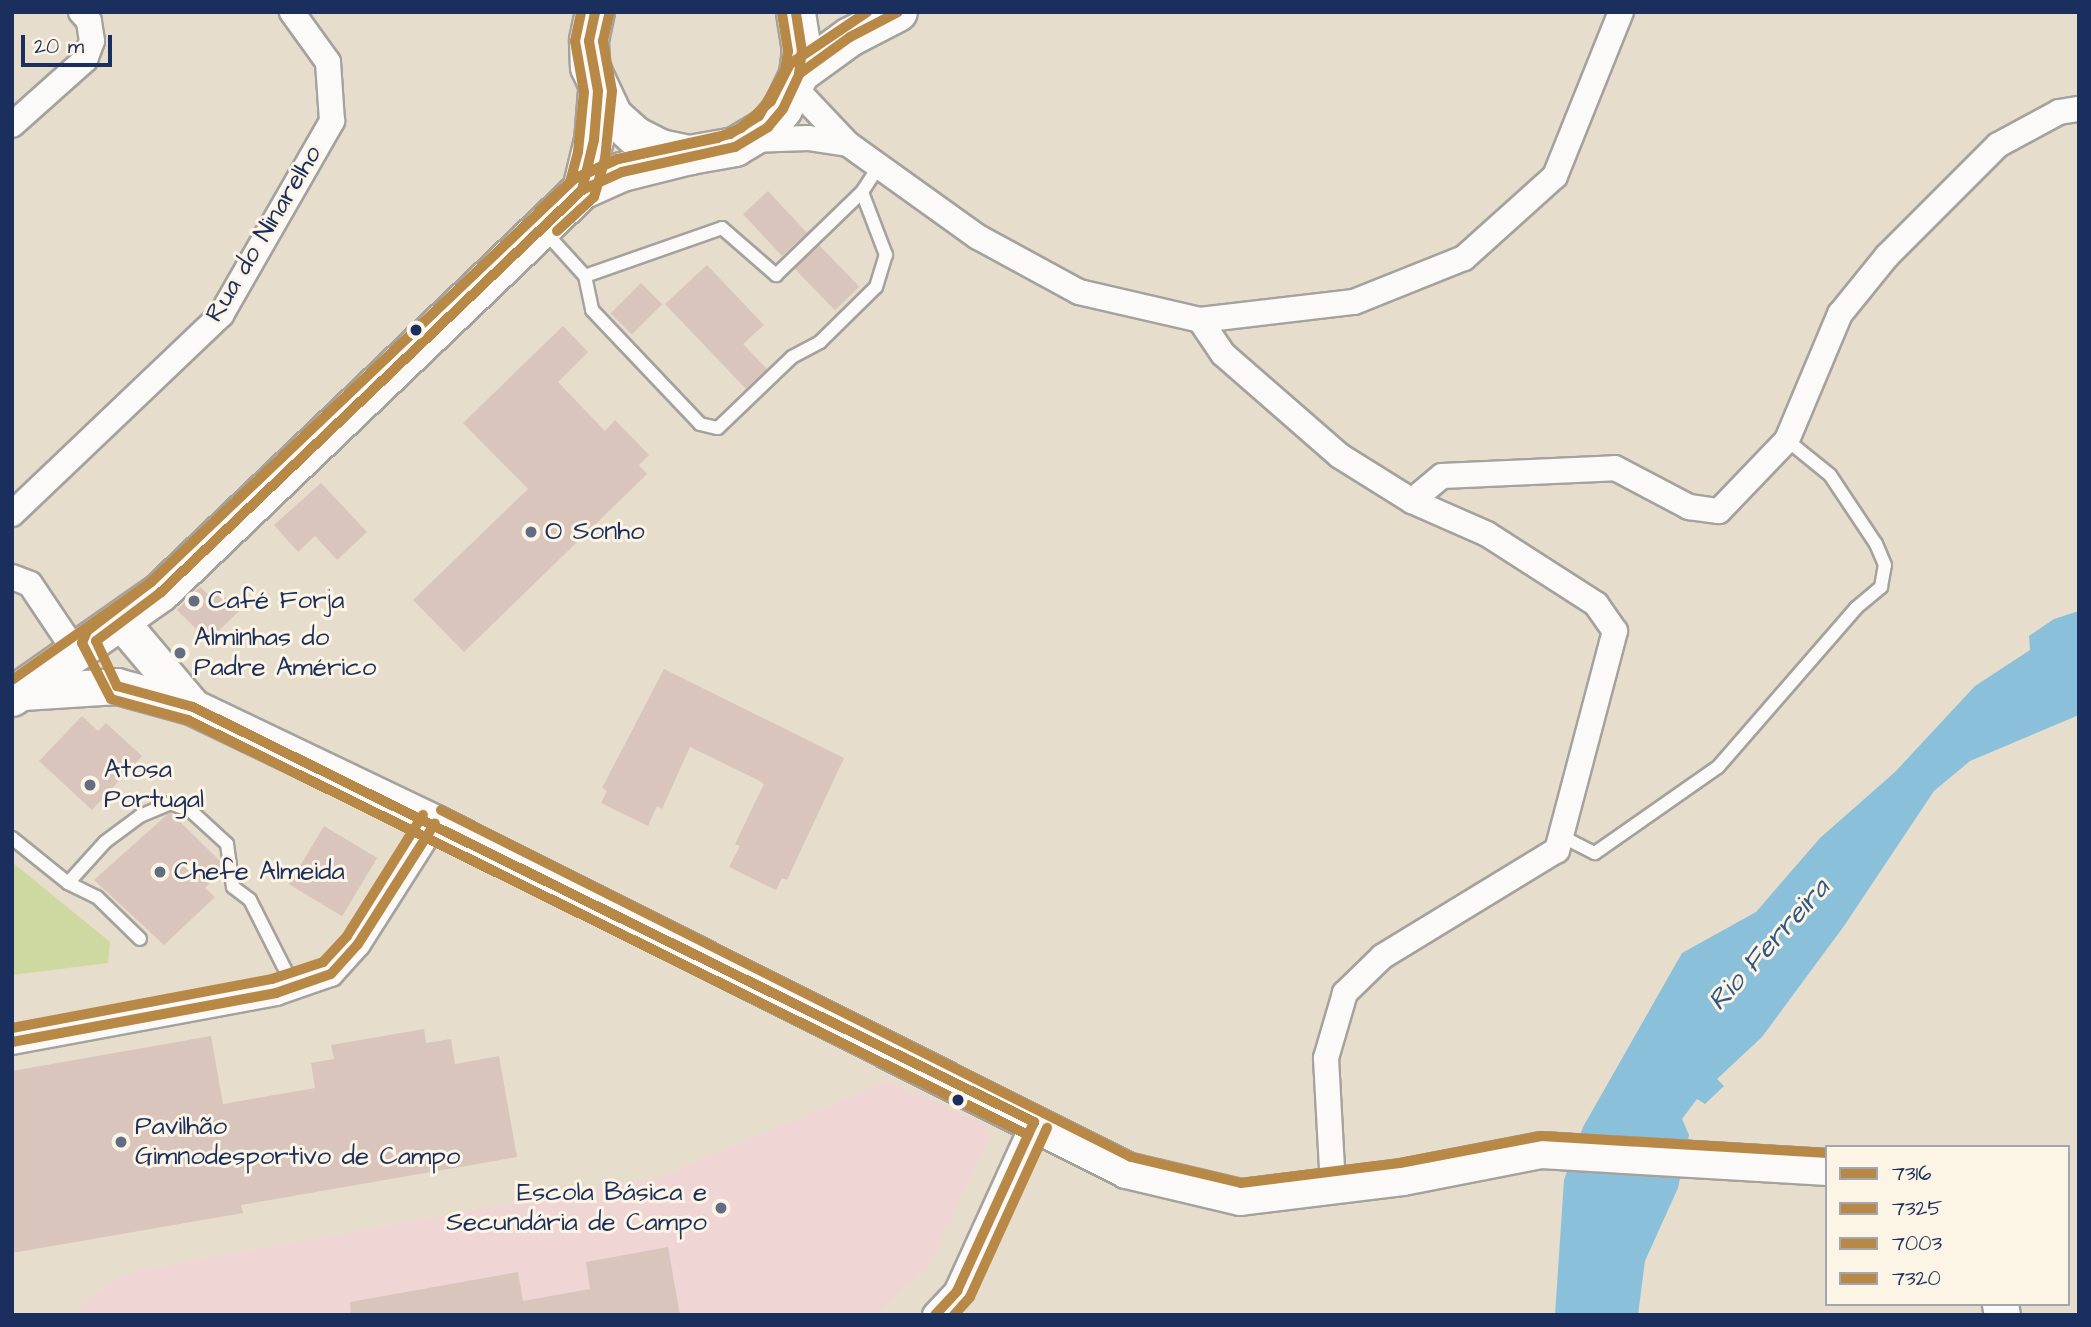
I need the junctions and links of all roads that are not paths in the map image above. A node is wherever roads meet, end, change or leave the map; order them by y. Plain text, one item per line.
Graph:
1 (81, 12) edge
2 (292, 12) edge
3 (796, 12) edge
4 (898, 12) edge
5 (1621, 12) edge
6 (593, 14) edge
7 (797, 81) junction
8 (598, 90) junction
9 (2079, 109) edge
10 (12, 125) edge
11 (749, 140) junction
12 (848, 144) junction
13 (690, 155) junction
14 (880, 166) junction
15 (582, 190) junction
16 (862, 192) junction
17 (541, 228) junction
18 (585, 276) junction
19 (1200, 320) junction
20 (1787, 440) junction
21 (1412, 501) junction
22 (12, 514) edge
23 (12, 577) edge
24 (98, 639) junction
25 (117, 686) junction
26 (18, 694) edge
27 (193, 707) junction
28 (435, 823) junction
29 (1561, 836) junction
30 (12, 838) edge
31 (68, 883) junction
32 (140, 939) dead end
33 (294, 987) junction
34 (12, 1042) edge
35 (1034, 1122) junction
36 (1820, 1166) edge
37 (1333, 1186) junction
38 (934, 1315) edge

1 - 10 street
2 - 22 street, Rua do Ninarelho
3 - 7 main road
4 - 7 main road
5 - 19 street
6 - 8 main road
7 - 11 main road
7 - 12 street
8 - 13 main road
8 - 15 main road
9 - 20 street
11 - 12 street
11 - 13 main road
12 - 14 street
13 - 15 main road
14 - 16 lane
14 - 19 street
15 - 17 main road
16 - 18 lane
16 - 18 lane
17 - 18 lane
17 - 24 main road
19 - 21 street
20 - 21 street
20 - 29 lane
21 - 29 street
23 - 24 street
24 - 25 street
24 - 26 main road
24 - 27 street
25 - 26 street
25 - 27 street
27 - 28 street
28 - 33 street
28 - 35 street
29 - 37 street
30 - 31 lane
31 - 32 lane
31 - 33 lane
33 - 34 street
35 - 37 street
35 - 38 street
36 - 37 street

